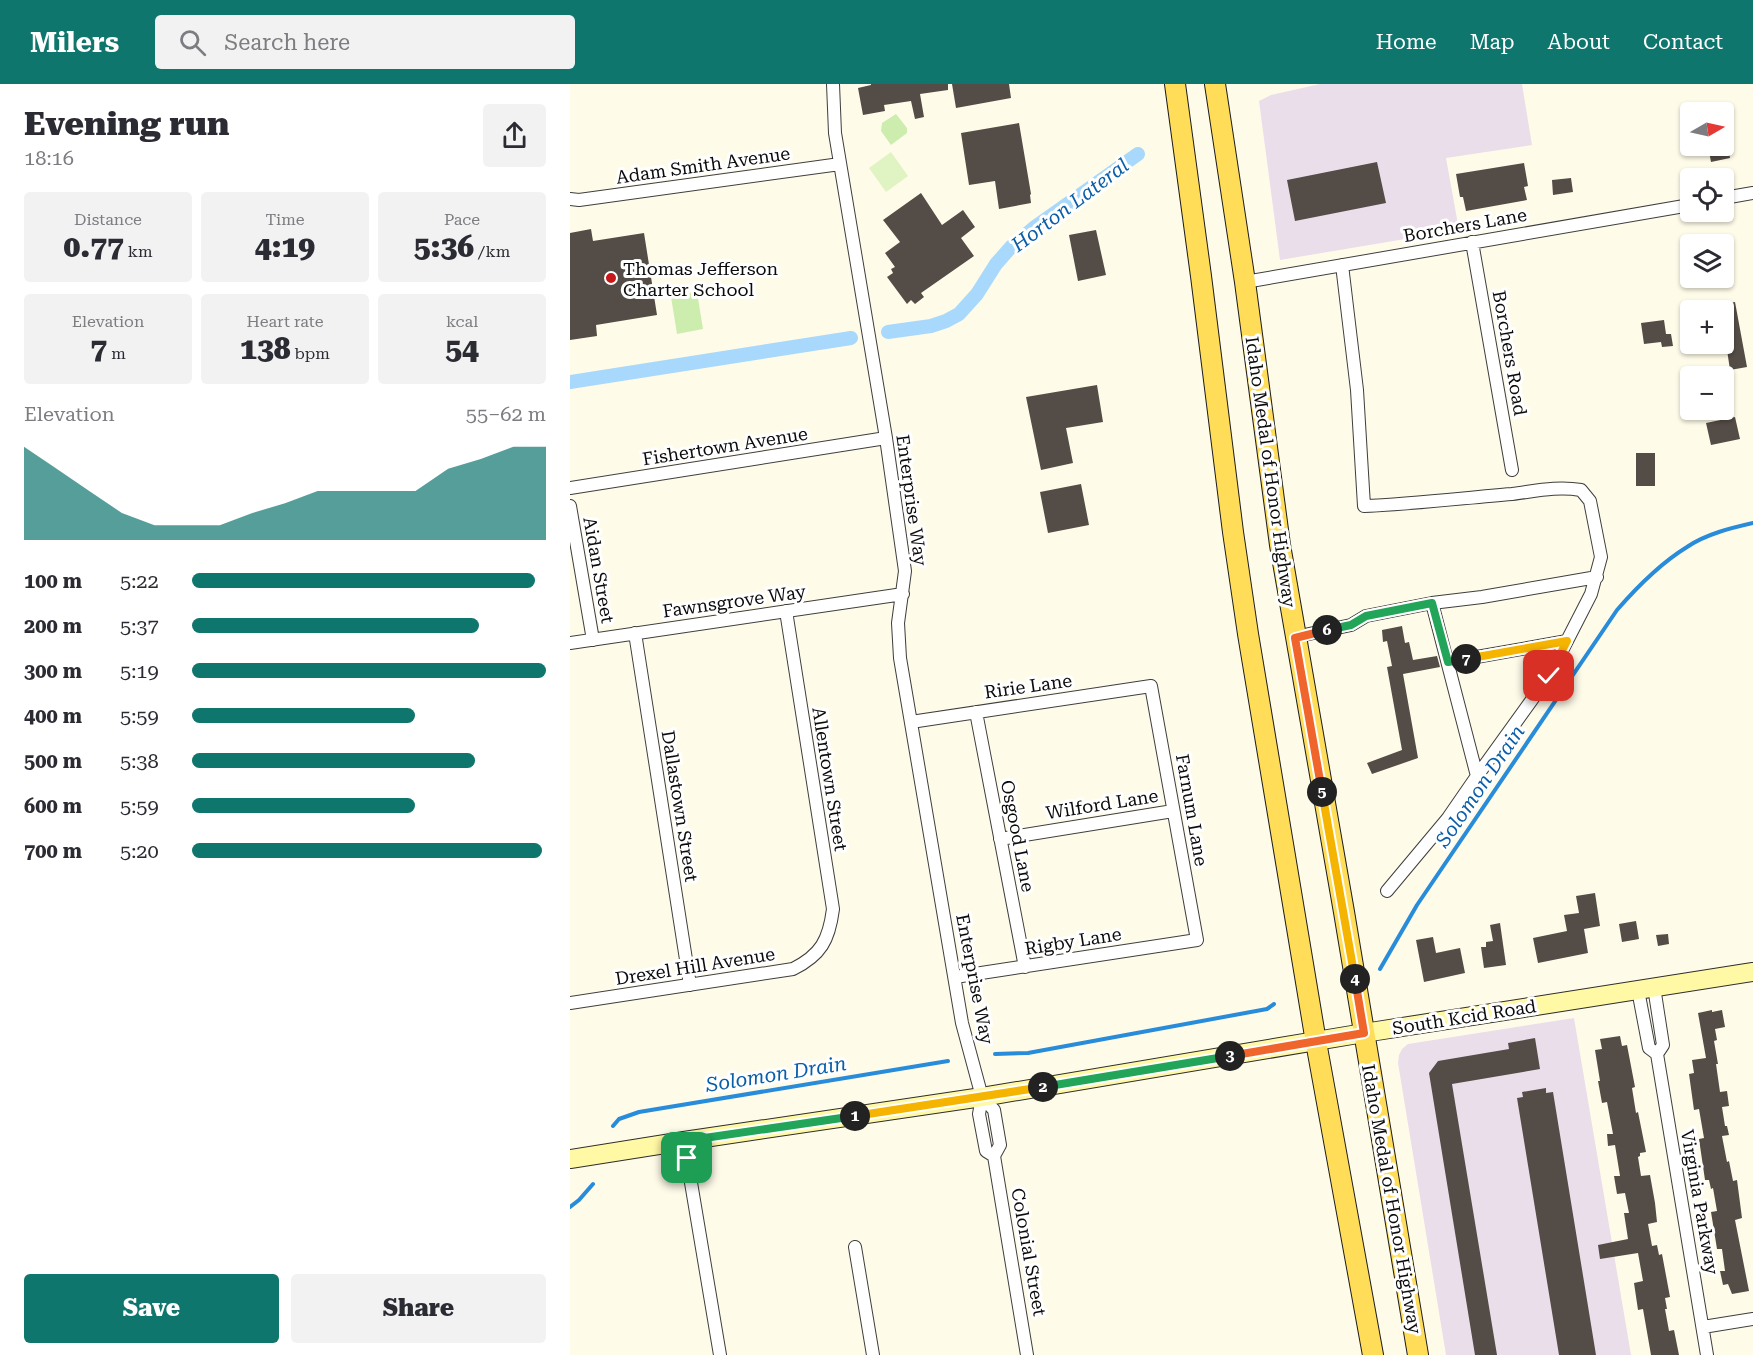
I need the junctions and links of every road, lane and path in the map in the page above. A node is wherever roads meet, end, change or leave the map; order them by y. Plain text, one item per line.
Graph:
1 (833, 84) edge
2 (1175, 84) edge
3 (1215, 84) edge
4 (840, 164) junction
5 (1753, 193) edge
6 (1734, 196) edge
7 (570, 199) edge
8 (1680, 207) edge
9 (1472, 242) junction
10 (1341, 265) junction
11 (1245, 282) junction
12 (886, 438) junction
13 (1512, 470) dead end
14 (570, 488) edge
15 (570, 506) edge
16 (1597, 577) junction
17 (903, 594) junction
18 (1432, 603) junction
19 (786, 611) junction
20 (635, 633) junction
21 (1295, 638) junction
22 (592, 640) junction
23 (1567, 641) junction
24 (570, 643) edge
25 (1448, 662) junction
26 (1151, 686) joint
27 (976, 712) junction
28 (911, 722) junction
29 (1478, 776) junction
30 (1173, 811) junction
31 (1000, 838) junction
32 (1387, 891) dead end
33 (1197, 940) joint
34 (819, 949) joint
35 (1025, 966) junction
36 (1753, 972) edge
37 (955, 977) junction
38 (690, 985) junction
39 (1646, 988) junction
40 (570, 1003) edge
41 (1364, 1033) junction
42 (1316, 1042) junction
43 (982, 1098) junction
44 (684, 1141) junction
45 (570, 1159) edge
46 (855, 1247) dead end
47 (1753, 1319) edge
48 (1703, 1327) junction
49 (720, 1355) edge
50 (873, 1355) edge
51 (1028, 1355) edge
52 (1373, 1355) edge
53 (1418, 1355) edge
54 (1707, 1355) edge

1 - 4 street, Enterprise Way
2 - 42 main road
3 - 11 main road, Idaho Medal of Honor Highway
4 - 7 street, Adam Smith Avenue
4 - 12 street, Enterprise Way
5 - 6 street
8 - 9 street, Borchers Lane
9 - 10 street, Borchers Lane
9 - 13 street, Borchers Road
10 - 11 street, Borchers Lane
10 - 16 street
11 - 21 main road, Idaho Medal of Honor Highway
12 - 14 street, Fishertown Avenue
12 - 17 street, Enterprise Way
15 - 22 street, Aidan Street
16 - 18 street
16 - 23 street
17 - 19 street, Fawnsgrove Way
17 - 28 street, Enterprise Way
18 - 21 street
18 - 25 street
19 - 20 street, Fawnsgrove Way
19 - 34 street, Allentown Street
20 - 22 street, Fawnsgrove Way
20 - 38 street, Dallastown Street
21 - 41 main road, Idaho Medal of Honor Highway
22 - 24 street, Fawnsgrove Way
23 - 25 street
23 - 29 street
25 - 29 street
26 - 27 street, Ririe Lane
26 - 30 street, Farnum Lane
27 - 28 street, Ririe Lane
27 - 31 street, Osgood Lane
28 - 37 street, Enterprise Way
29 - 32 street
30 - 31 street, Wilford Lane
30 - 33 street, Farnum Lane
31 - 35 street, Osgood Lane
33 - 35 street, Rigby Lane
34 - 38 street, Drexel Hill Avenue
35 - 37 street, Rigby Lane
36 - 39 street, South Kcid Road
37 - 43 street, Enterprise Way
38 - 40 street, Drexel Hill Avenue
39 - 41 street, South Kcid Road
39 - 48 street, Virginia Parkway
41 - 42 street, South Kcid Road
41 - 53 main road, Idaho Medal of Honor Highway
42 - 43 street, South Kcid Road
42 - 52 main road
43 - 44 street, South Kcid Road
43 - 51 street, Colonial Street
44 - 45 street, South Kcid Road
44 - 49 street
46 - 50 street
47 - 48 street
48 - 54 street, Virginia Parkway

